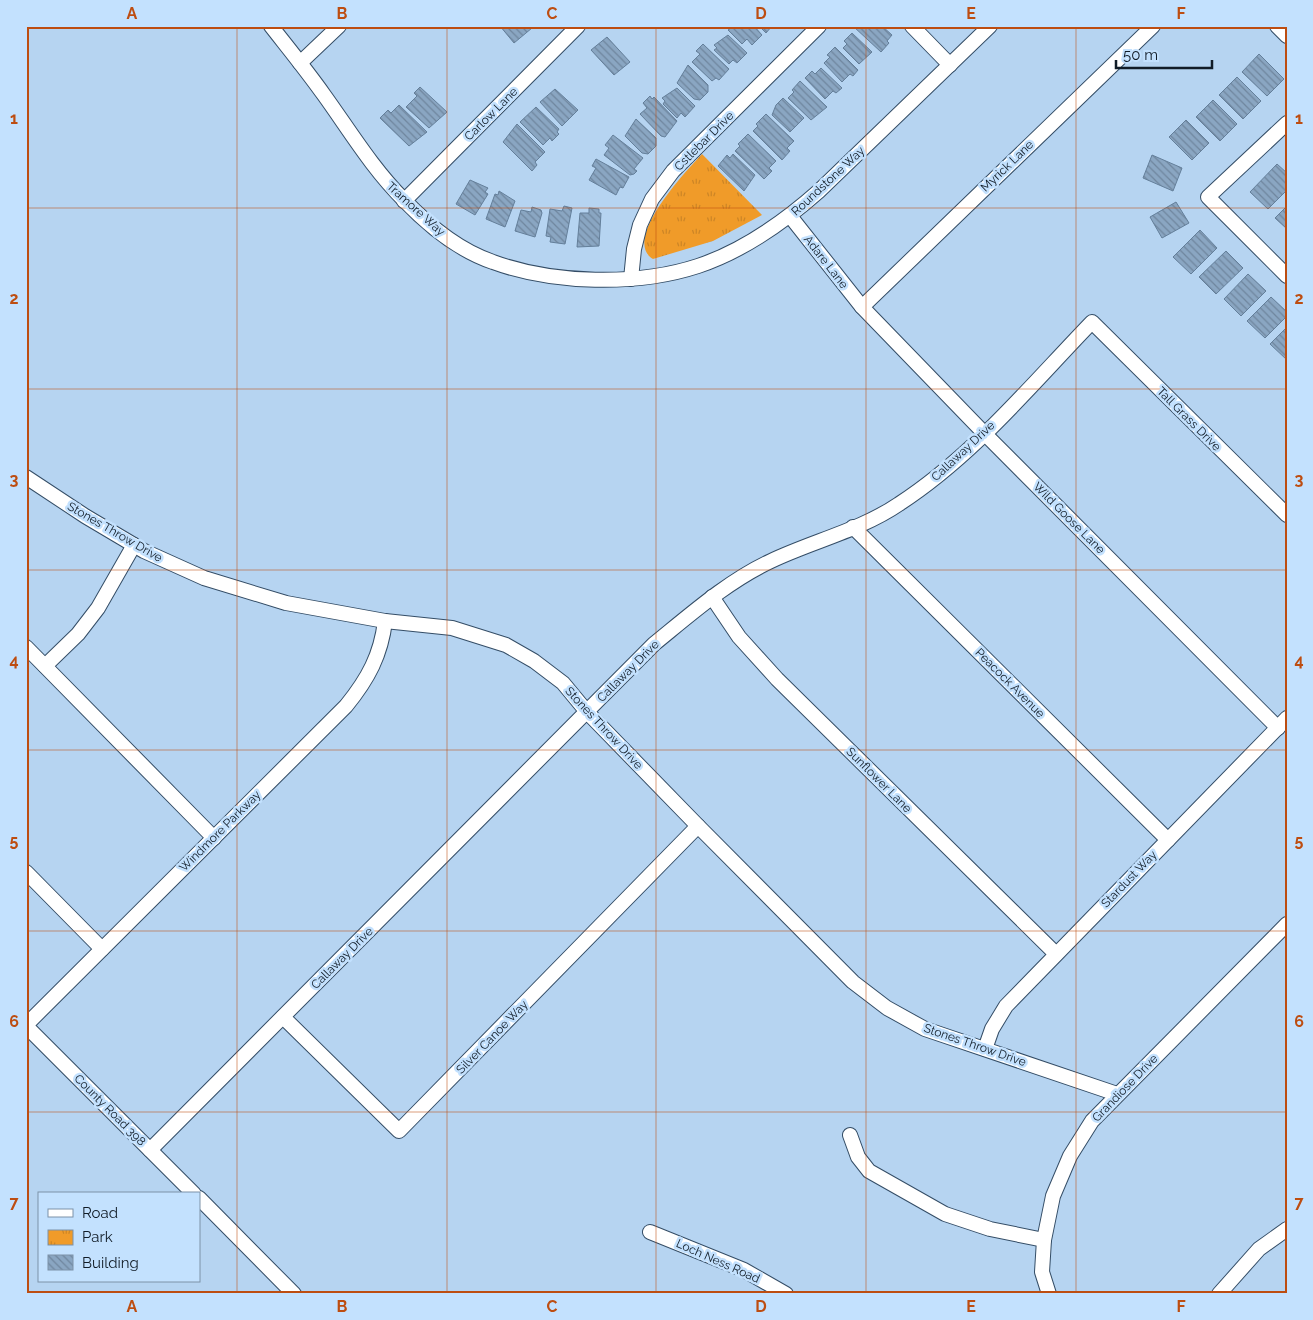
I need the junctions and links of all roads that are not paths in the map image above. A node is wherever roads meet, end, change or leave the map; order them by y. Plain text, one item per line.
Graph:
1 (271, 26) edge
2 (339, 26) edge
3 (578, 26) edge
4 (818, 26) edge
5 (912, 26) edge
6 (990, 26) edge
7 (1153, 26) edge
8 (1277, 26) edge
9 (1287, 36) edge
10 (300, 62) junction
11 (950, 64) junction
12 (1287, 123) edge
13 (404, 201) junction
14 (790, 216) junction
15 (1287, 276) edge
16 (631, 279) junction
17 (862, 306) junction
18 (1092, 322) joint
19 (984, 433) junction
20 (26, 477) edge
21 (1287, 515) edge
22 (853, 527) junction
23 (134, 545) junction
24 (712, 597) junction
25 (385, 621) junction
26 (26, 647) edge
27 (45, 666) junction
28 (587, 712) junction
29 (1282, 723) edge
30 (698, 826) junction
31 (214, 838) junction
32 (1168, 840) junction
33 (26, 872) edge
34 (1287, 924) edge
35 (102, 949) junction
36 (1056, 954) junction
37 (283, 1017) junction
38 (26, 1025) edge
39 (985, 1049) junction
40 (1117, 1094) junction
41 (850, 1135) dead end
42 (150, 1150) junction
43 (192, 1192) edge
44 (200, 1199) edge
45 (1287, 1229) edge
46 (650, 1232) dead end
47 (1044, 1240) junction
48 (294, 1294) edge
49 (786, 1294) edge
50 (1048, 1294) edge
51 (1218, 1294) edge

1 - 10 street, Tramore Way
2 - 10 street
3 - 13 street, Carlow Lane
4 - 16 street, Cstlebar Drive
5 - 11 street
6 - 11 street, Roundstone Way
7 - 17 street, Myrick Lane
8 - 9 street
10 - 13 street, Tramore Way
11 - 14 street, Roundstone Way
12 - 15 street
13 - 16 street, Tramore Way
14 - 16 street, Roundstone Way
14 - 17 street, Adare Lane
17 - 19 street, Wild Goose Lane
18 - 19 street, Callaway Drive
18 - 21 street, Tall Grass Drive
19 - 22 street, Callaway Drive
19 - 29 street, Wild Goose Lane
20 - 23 street, Stones Throw Drive
22 - 24 street, Callaway Drive
22 - 32 street, Peacock Avenue
23 - 25 street, Stones Throw Drive
23 - 27 street
24 - 28 street, Callaway Drive
24 - 36 street, Sunflower Lane
25 - 28 street, Stones Throw Drive
25 - 31 street, Windmore Parkway
26 - 27 street
27 - 31 street
28 - 30 street, Stones Throw Drive
28 - 37 street, Callaway Drive
29 - 32 street, Stardust Way
30 - 37 street, Silver Canoe Way
30 - 39 street, Stones Throw Drive
31 - 35 street, Windmore Parkway
32 - 36 street, Stardust Way
33 - 35 street
34 - 40 street, Grandiose Drive
35 - 38 street, Windmore Parkway
36 - 39 street, Stardust Way
37 - 42 street, Callaway Drive
38 - 42 street, County Road 398
39 - 40 street, Stones Throw Drive
40 - 47 street, Grandiose Drive
41 - 47 street
42 - 43 street, County Road 398
44 - 48 street
45 - 51 street
46 - 49 street, Loch Ness Road
47 - 50 street, Grandiose Drive

